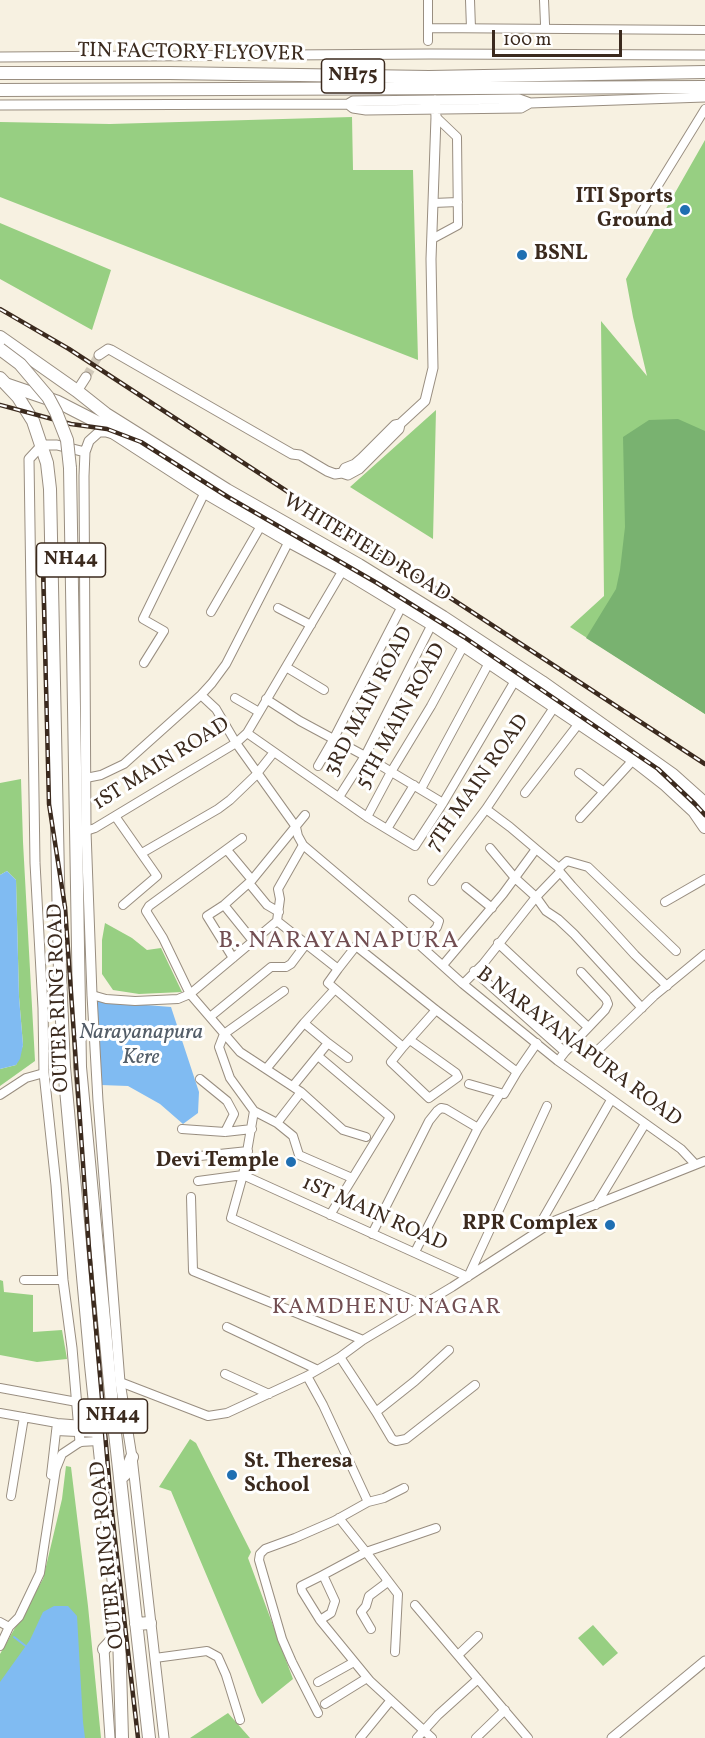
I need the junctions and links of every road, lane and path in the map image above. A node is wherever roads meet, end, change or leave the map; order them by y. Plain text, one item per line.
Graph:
1 (428, 0) edge
2 (470, 0) edge
3 (544, 0) edge
4 (545, 24) dead end
5 (428, 28) junction
6 (471, 28) junction
7 (705, 30) edge
8 (428, 41) dead end
9 (705, 55) edge
10 (0, 57) edge
11 (705, 72) edge
12 (0, 73) edge
13 (705, 87) edge
14 (0, 90) edge
15 (705, 97) edge
16 (0, 105) edge
17 (435, 109) junction
18 (705, 109) edge
19 (458, 202) junction
20 (433, 203) junction
21 (641, 213) dead end
22 (432, 239) junction
23 (0, 337) edge
24 (0, 350) edge
25 (86, 377) tunnel mouth
26 (4, 381) edge
27 (77, 391) junction
28 (118, 435) junction
29 (42, 445) junction
30 (85, 452) junction
31 (300, 455) junction
32 (205, 492) junction
33 (262, 524) junction
34 (289, 541) junction
35 (343, 570) junction
36 (402, 606) junction
37 (278, 608) dead end
38 (211, 612) dead end
39 (310, 624) junction
40 (432, 624) junction
41 (467, 639) junction
42 (490, 662) junction
43 (144, 663) dead end
44 (286, 667) junction
45 (516, 679) junction
46 (324, 690) dead end
47 (201, 695) junction
48 (235, 698) dead end
49 (266, 699) junction
50 (555, 706) junction
51 (259, 712) junction
52 (579, 722) junction
53 (247, 733) junction
54 (333, 740) junction
55 (236, 743) junction
56 (274, 752) junction
57 (365, 756) junction
58 (637, 756) junction
59 (318, 766) dead end
60 (258, 772) junction
61 (391, 772) junction
62 (579, 773) dead end
63 (86, 778) junction
64 (417, 787) junction
65 (604, 792) junction
66 (525, 793) dead end
67 (339, 797) junction
68 (443, 803) junction
69 (705, 805) edge
70 (486, 809) junction
71 (305, 814) dead end
72 (116, 816) junction
73 (367, 817) junction
74 (580, 818) dead end
75 (296, 826) junction
76 (705, 827) edge
77 (387, 829) junction
78 (86, 831) junction
79 (242, 838) dead end
80 (303, 845) junction
81 (490, 848) dead end
82 (536, 849) junction
83 (227, 850) junction
84 (142, 853) junction
85 (560, 870) junction
86 (515, 878) junction
87 (705, 879) edge
88 (250, 881) junction
89 (432, 881) dead end
90 (466, 887) dead end
91 (536, 897) junction
92 (413, 899) dead end
93 (665, 902) dead end
94 (225, 904) junction
95 (123, 905) dead end
96 (492, 908) junction
97 (279, 912) junction
98 (277, 921) junction
99 (253, 941) junction
100 (498, 943) junction
101 (306, 944) junction
102 (421, 946) junction
103 (676, 951) dead end
104 (705, 954) edge
105 (233, 958) junction
106 (443, 965) junction
107 (338, 969) junction
108 (474, 971) junction
109 (581, 972) dead end
110 (463, 984) junction
111 (667, 986) junction
112 (335, 989) junction
113 (284, 991) dead end
114 (190, 994) junction
115 (92, 995) junction
116 (642, 1008) junction
117 (436, 1010) junction
118 (210, 1017) junction
119 (303, 1023) junction
120 (588, 1027) junction
121 (224, 1034) junction
122 (410, 1040) junction
123 (328, 1043) junction
124 (537, 1044) junction
125 (403, 1047) junction
126 (599, 1049) dead end
127 (566, 1052) junction
128 (318, 1056) junction
129 (348, 1058) dead end
130 (558, 1060) junction
131 (266, 1069) junction
132 (44, 1072) junction
133 (517, 1072) junction
134 (200, 1079) dead end
135 (469, 1084) dead end
136 (297, 1089) junction
137 (500, 1094) junction
138 (0, 1095) edge
139 (611, 1100) junction
140 (547, 1106) dead end
141 (254, 1112) junction
142 (277, 1123) junction
143 (645, 1124) junction
144 (478, 1128) junction
145 (182, 1129) dead end
146 (252, 1129) junction
147 (225, 1132) junction
148 (366, 1137) dead end
149 (248, 1151) junction
150 (200, 1156) dead end
151 (705, 1161) edge
152 (695, 1164) junction
153 (243, 1176) junction
154 (352, 1178) junction
155 (198, 1181) dead end
156 (191, 1197) dead end
157 (596, 1205) junction
158 (330, 1215) junction
159 (536, 1232) junction
160 (372, 1234) junction
161 (415, 1252) junction
162 (468, 1277) junction
163 (24, 1280) dead end
164 (63, 1280) junction
165 (423, 1305) junction
166 (227, 1327) dead end
167 (363, 1340) junction
168 (449, 1350) dead end
169 (340, 1357) junction
170 (316, 1370) junction
171 (225, 1374) dead end
172 (307, 1376) junction
173 (120, 1382) junction
174 (475, 1385) dead end
175 (0, 1388) edge
176 (269, 1394) junction
177 (77, 1402) junction
178 (376, 1412) junction
179 (0, 1413) edge
180 (24, 1417) junction
181 (57, 1427) junction
182 (79, 1433) junction
183 (98, 1433) junction
184 (132, 1457) junction
185 (120, 1479) junction
186 (404, 1488) dead end
187 (10, 1496) dead end
188 (368, 1502) junction
189 (44, 1511) dead end
190 (339, 1518) junction
191 (436, 1528) dead end
192 (366, 1552) junction
193 (323, 1575) junction
194 (387, 1580) junction
195 (415, 1605) dead end
196 (320, 1620) junction
197 (0, 1622) edge
198 (150, 1623) junction
199 (136, 1624) junction
200 (9, 1627) junction
201 (371, 1629) dead end
202 (119, 1633) junction
203 (478, 1636) dead end
204 (0, 1646) edge
205 (104, 1649) joint
206 (395, 1652) dead end
207 (458, 1655) junction
208 (154, 1658) junction
209 (705, 1661) edge
210 (354, 1662) junction
211 (367, 1678) junction
212 (478, 1679) junction
213 (318, 1682) dead end
214 (391, 1700) junction
215 (325, 1704) dead end
216 (505, 1710) junction
217 (318, 1713) dead end
218 (240, 1720) dead end
219 (424, 1730) junction
220 (110, 1738) edge
221 (122, 1738) edge
222 (149, 1738) edge
223 (164, 1738) edge
224 (360, 1738) edge
225 (417, 1738) edge
226 (432, 1738) edge
227 (476, 1738) edge
228 (528, 1738) edge
229 (612, 1738) edge

1 - 5 street
2 - 6 street
3 - 4 street
5 - 6 street
5 - 8 street
6 - 7 street
9 - 10 street
11 - 12 main road, TIN FACTORY FLYOVER / NH75
13 - 14 main road, TIN FACTORY FLYOVER / NH75
15 - 17 street
16 - 17 street
17 - 19 street
17 - 20 street
18 - 21 street
19 - 20 street
19 - 22 street
20 - 22 street
22 - 31 street
23 - 27 main road, WHITEFIELD ROAD
24 - 185 main road, OUTER RING ROAD / NH44, bridge
25 - 27 street
26 - 28 main road, WHITEFIELD ROAD
26 - 29 main road, OUTER RING ROAD / NH44
27 - 41 main road, WHITEFIELD ROAD
28 - 30 street
28 - 32 main road, WHITEFIELD ROAD
29 - 30 street
29 - 132 street
29 - 183 main road, OUTER RING ROAD / NH44
30 - 63 street
31 - 31 street
32 - 33 main road, WHITEFIELD ROAD
32 - 43 street
33 - 34 main road, WHITEFIELD ROAD
33 - 38 street
34 - 35 main road, WHITEFIELD ROAD
34 - 47 street
35 - 36 main road, WHITEFIELD ROAD
35 - 39 street, 1ST MAIN ROAD
36 - 40 main road, WHITEFIELD ROAD
36 - 54 street
37 - 39 street
39 - 44 street, 1ST MAIN ROAD
40 - 41 main road, WHITEFIELD ROAD
40 - 57 street, 3RD MAIN ROAD
41 - 42 main road, WHITEFIELD ROAD
41 - 58 main road, WHITEFIELD ROAD
41 - 61 street, 5TH MAIN ROAD
42 - 45 main road, WHITEFIELD ROAD
42 - 64 street
44 - 46 street
44 - 49 street, 1ST MAIN ROAD
45 - 50 main road, WHITEFIELD ROAD
45 - 68 street
47 - 55 street, B NARAYANAPURA ROAD
47 - 63 street
48 - 51 street
49 - 51 street, 1ST MAIN ROAD
49 - 54 street
50 - 52 main road, WHITEFIELD ROAD
50 - 70 street, 7TH MAIN ROAD
51 - 53 street, 1ST MAIN ROAD
52 - 58 main road, WHITEFIELD ROAD
52 - 66 street
53 - 55 street, 1ST MAIN ROAD
53 - 56 street
54 - 57 street
54 - 59 street
55 - 60 street, B NARAYANAPURA ROAD
55 - 72 street, 1ST MAIN ROAD
56 - 60 street
56 - 67 street
57 - 61 street
57 - 67 street, 3RD MAIN ROAD
58 - 65 street
58 - 69 main road, WHITEFIELD ROAD
58 - 76 main road, WHITEFIELD ROAD
60 - 75 street, B NARAYANAPURA ROAD
60 - 84 street
61 - 64 street
61 - 73 street, 5TH MAIN ROAD
62 - 65 street
63 - 78 street
64 - 68 street
64 - 77 street
65 - 74 street
67 - 73 street
68 - 77 street
70 - 82 street
70 - 89 street, 7TH MAIN ROAD
71 - 75 street
72 - 78 street, 1ST MAIN ROAD
72 - 84 street
73 - 77 street
75 - 80 street, B NARAYANAPURA ROAD
75 - 88 street
78 - 115 street
79 - 83 street
80 - 97 street
80 - 102 street, B NARAYANAPURA ROAD
81 - 86 street
82 - 85 street
82 - 86 street
83 - 88 street
83 - 114 street
84 - 95 street
85 - 91 street
85 - 103 street
85 - 111 street
86 - 91 street
86 - 96 street
87 - 93 street
88 - 94 street
88 - 97 street
90 - 96 street
91 - 100 street
91 - 116 street
92 - 102 street
94 - 99 street
94 - 105 street
96 - 106 street
97 - 98 street
98 - 99 street
98 - 101 street
99 - 105 street
100 - 108 street
100 - 120 street
101 - 107 street
101 - 118 street
102 - 106 street, B NARAYANAPURA ROAD
104 - 111 street
105 - 114 street
106 - 110 street, B NARAYANAPURA ROAD
107 - 112 street
107 - 117 street
108 - 110 street
108 - 127 street
109 - 120 street
110 - 124 street, B NARAYANAPURA ROAD
111 - 116 street
112 - 119 street
112 - 125 street
113 - 121 street
114 - 115 street
114 - 118 street
115 - 173 street
116 - 126 street
117 - 122 street
117 - 133 street
118 - 121 street
119 - 123 street
119 - 131 street
120 - 127 street
121 - 131 street
121 - 141 street
122 - 125 street
122 - 125 street
123 - 128 street
123 - 129 street
124 - 130 street, B NARAYANAPURA ROAD
124 - 133 street
127 - 130 street
128 - 136 street
128 - 154 street
130 - 139 street, B NARAYANAPURA ROAD
131 - 136 street
132 - 138 street
132 - 164 street
133 - 137 street
134 - 147 street
135 - 137 street
136 - 142 street
136 - 148 street
137 - 144 street
139 - 143 street, B NARAYANAPURA ROAD
139 - 159 street
140 - 162 street
141 - 142 street
141 - 146 street
142 - 154 street
143 - 152 street, B NARAYANAPURA ROAD
143 - 157 street
144 - 160 street
144 - 161 street
145 - 147 street
146 - 147 street
146 - 149 street
149 - 150 street
149 - 153 street
151 - 152 street
152 - 157 street
153 - 155 street
153 - 158 street, 1ST MAIN ROAD
153 - 165 street
154 - 158 street
156 - 167 street
157 - 159 street
158 - 160 street, 1ST MAIN ROAD
159 - 162 street
160 - 161 street, 1ST MAIN ROAD
161 - 162 street, 1ST MAIN ROAD
162 - 165 street
163 - 164 street
164 - 177 street
165 - 167 street
166 - 170 street
167 - 169 street
168 - 178 street
169 - 170 street
169 - 178 street
170 - 172 street
171 - 176 street
172 - 176 street
172 - 188 street
173 - 176 street
173 - 184 street
174 - 178 street
175 - 177 street
177 - 182 street
179 - 180 street
180 - 181 street
180 - 187 street
181 - 182 street
181 - 189 street
182 - 183 street
182 - 183 street
182 - 200 street
183 - 202 main road, OUTER RING ROAD / NH44
184 - 185 main road
184 - 198 street
185 - 199 main road, OUTER RING ROAD / NH44
186 - 188 street
188 - 190 street
190 - 192 street
190 - 217 street
191 - 192 street
192 - 193 street
192 - 194 street
193 - 196 street
193 - 196 street
194 - 201 street
194 - 206 street
195 - 207 street
196 - 210 street
197 - 200 street
198 - 199 main road
198 - 208 street
199 - 222 main road, OUTER RING ROAD / NH44
200 - 204 street
202 - 205 main road
202 - 221 main road, OUTER RING ROAD / NH44
203 - 207 street
205 - 220 street
207 - 212 street
208 - 218 street
208 - 223 street
209 - 229 street
210 - 211 street
210 - 213 street
211 - 214 street
211 - 215 street
212 - 216 street
212 - 219 street
214 - 219 street
214 - 224 street
216 - 227 street
216 - 228 street
219 - 225 street
219 - 226 street

